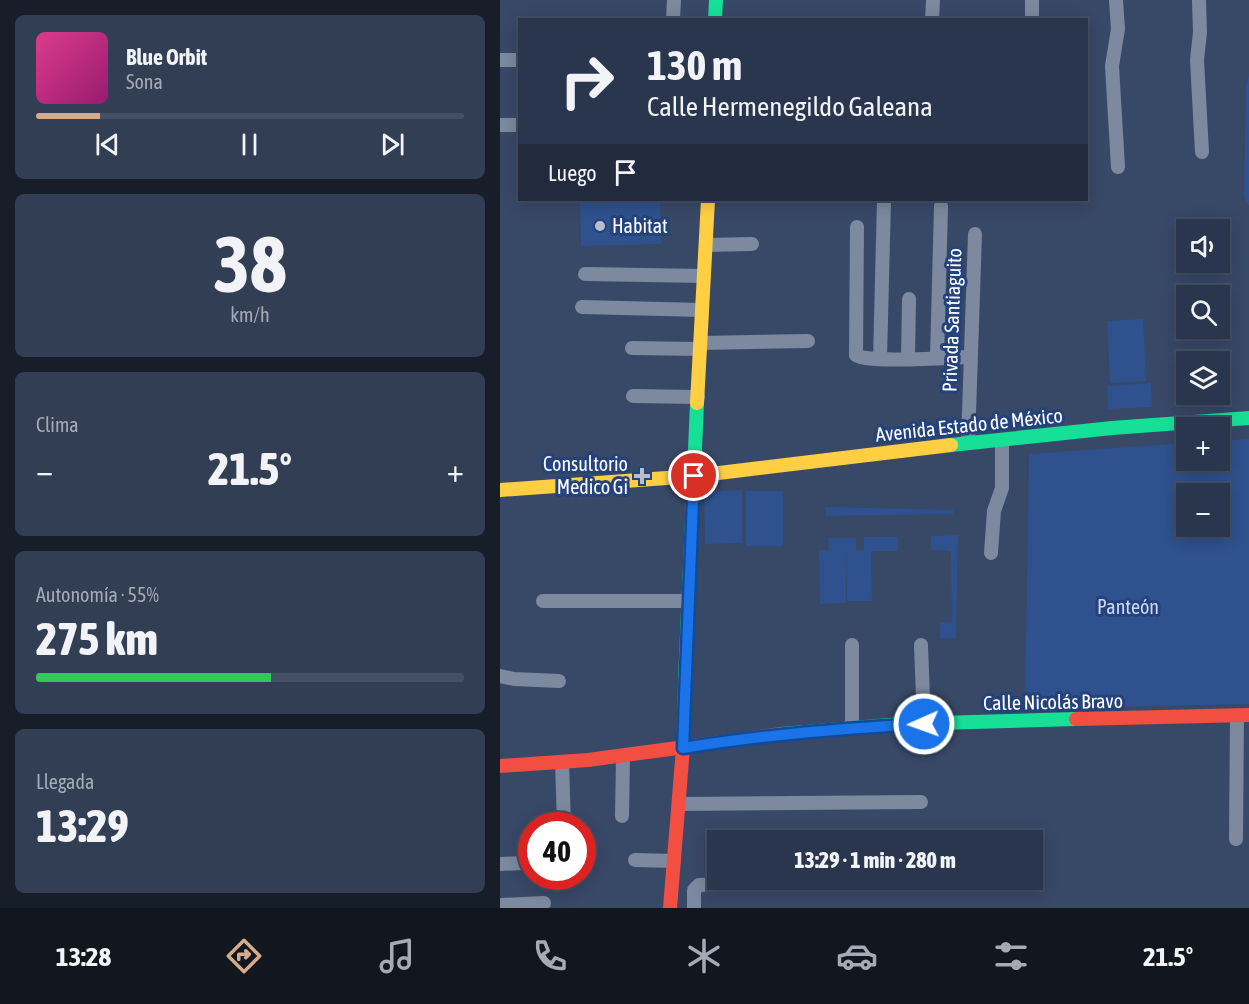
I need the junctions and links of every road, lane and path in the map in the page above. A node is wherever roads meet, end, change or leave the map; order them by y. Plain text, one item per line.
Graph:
1 (674, 0) edge
2 (716, 0) edge
3 (933, 0) edge
4 (1032, 0) edge
5 (1116, 0) edge
6 (1199, 0) edge
7 (673, 18) edge
8 (715, 18) edge
9 (932, 18) edge
10 (1032, 18) edge
11 (500, 60) edge
12 (518, 60) edge
13 (500, 125) edge
14 (518, 125) edge
15 (1202, 152) dead end
16 (1118, 167) dead end
17 (707, 201) edge
18 (884, 201) edge
19 (941, 207) dead end
20 (857, 227) dead end
21 (975, 234) dead end
22 (752, 244) dead end
23 (706, 245) junction
24 (585, 273) dead end
25 (704, 276) junction
26 (909, 299) dead end
27 (582, 307) dead end
28 (702, 310) junction
29 (808, 340) dead end
30 (700, 346) junction
31 (632, 348) dead end
32 (937, 357) junction
33 (970, 357) junction
34 (908, 358) junction
35 (880, 359) junction
36 (633, 396) dead end
37 (698, 397) junction
38 (1250, 418) edge
39 (1002, 441) junction
40 (968, 443) junction
41 (694, 476) junction
42 (500, 490) edge
43 (991, 553) dead end
44 (543, 601) dead end
45 (687, 601) junction
46 (852, 645) dead end
47 (921, 645) dead end
48 (500, 676) edge
49 (559, 681) dead end
50 (1243, 716) edge
51 (924, 724) junction
52 (852, 727) junction
53 (683, 748) junction
54 (623, 757) junction
55 (562, 762) junction
56 (500, 766) edge
57 (921, 802) dead end
58 (679, 804) junction
59 (564, 812) edge
60 (622, 816) dead end
61 (1236, 839) dead end
62 (635, 860) dead end
63 (674, 861) junction
64 (518, 863) edge
65 (500, 864) edge
66 (707, 885) edge
67 (544, 903) dead end
68 (500, 905) edge
69 (670, 908) edge
70 (694, 908) edge

1 - 7 street
2 - 8 street
3 - 9 street
4 - 10 street
5 - 16 street
6 - 15 street
11 - 12 street
13 - 14 street
17 - 23 street
18 - 35 street
19 - 32 street
20 - 35 street
21 - 33 street, Privada Santiaguito
22 - 23 street
23 - 25 street
24 - 25 street
25 - 28 street
26 - 34 street
27 - 28 street
28 - 30 street
29 - 30 street
30 - 31 street
30 - 37 street
32 - 33 street
32 - 34 street
33 - 40 street, Privada Santiaguito
34 - 35 street
36 - 37 street
37 - 41 street
38 - 39 street, Avenida Estado de México
39 - 40 street, Avenida Estado de México
39 - 43 street
40 - 41 street, Avenida Estado de México
41 - 42 street
41 - 45 street
44 - 45 street
45 - 53 street
46 - 52 street
47 - 51 street
48 - 49 street
50 - 51 street, Calle Nicolás Bravo
50 - 61 street
51 - 52 street, Calle Nicolás Bravo
52 - 53 street, Calle Nicolás Bravo
53 - 54 street, Calle Nicolás Bravo
53 - 58 street
54 - 55 street, Calle Nicolás Bravo
54 - 60 street
55 - 56 street, Calle Nicolás Bravo
55 - 59 street
57 - 58 street
58 - 63 street
62 - 63 street
63 - 69 street
64 - 65 street
66 - 70 street
67 - 68 street

